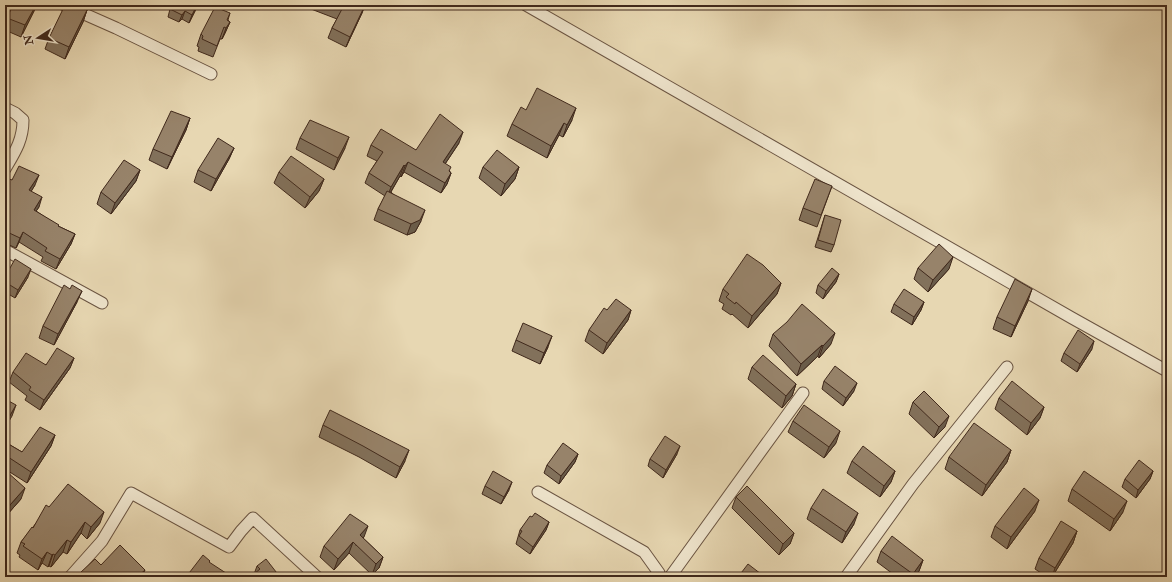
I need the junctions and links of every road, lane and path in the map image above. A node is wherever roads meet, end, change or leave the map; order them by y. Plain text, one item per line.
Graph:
1 (64, 5) edge
2 (526, 5) edge
3 (211, 74) dead end
4 (5, 108) edge
5 (5, 169) edge
6 (5, 250) edge
7 (102, 304) dead end
8 (1007, 367) dead end
9 (1167, 371) edge
10 (803, 393) dead end
11 (538, 492) dead end
12 (70, 577) edge
13 (317, 577) edge
14 (659, 577) edge
15 (670, 577) edge
16 (846, 577) edge

1 - 3 street
2 - 9 street
4 - 5 street
6 - 7 street
8 - 16 street
10 - 15 street
11 - 14 street
12 - 13 street

